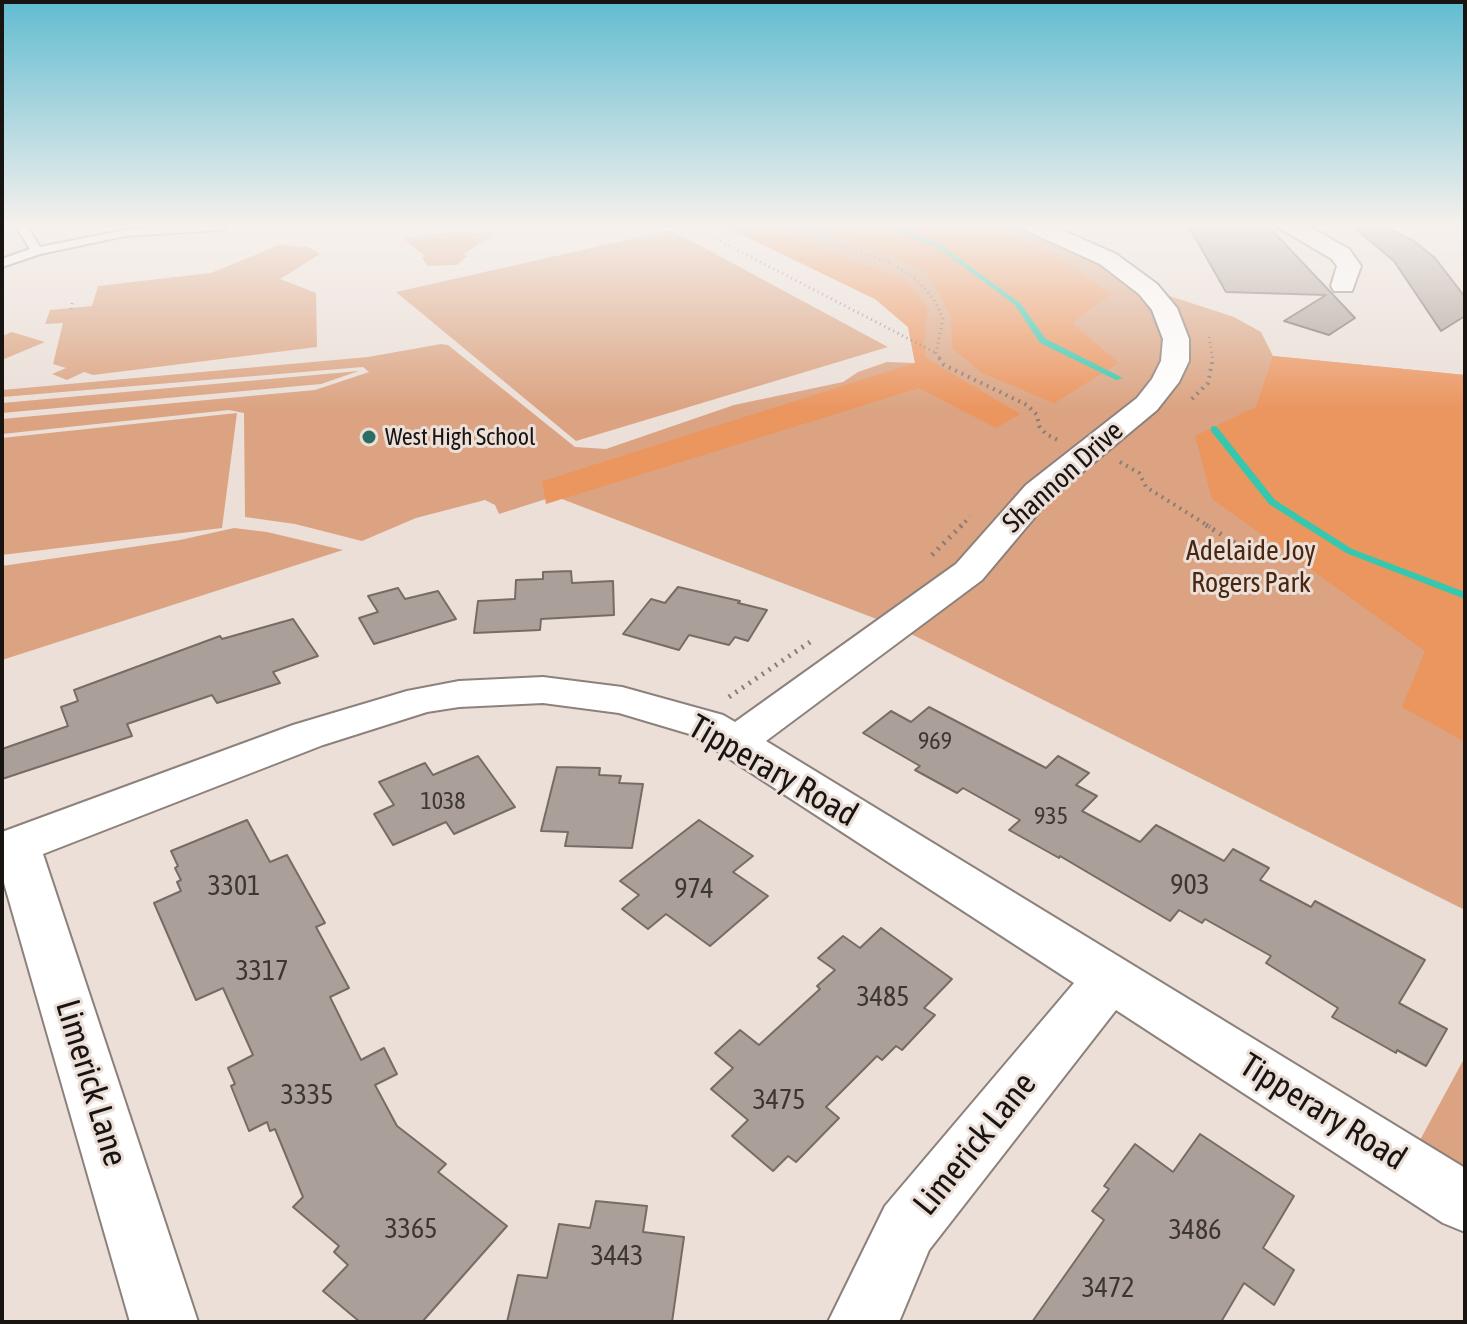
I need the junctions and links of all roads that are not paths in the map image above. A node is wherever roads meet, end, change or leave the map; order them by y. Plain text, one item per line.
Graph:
1 (1145, 287) edge
2 (733, 720) junction
3 (9, 848) edge
4 (1109, 979) junction
5 (1465, 1202) edge
6 (164, 1322) edge
7 (862, 1322) edge

1 - 2 street, Shannon Drive
2 - 3 street, Tipperary Road
2 - 4 street, Tipperary Road
3 - 6 street, Limerick Lane
4 - 5 street, Tipperary Road
4 - 7 street, Limerick Lane

